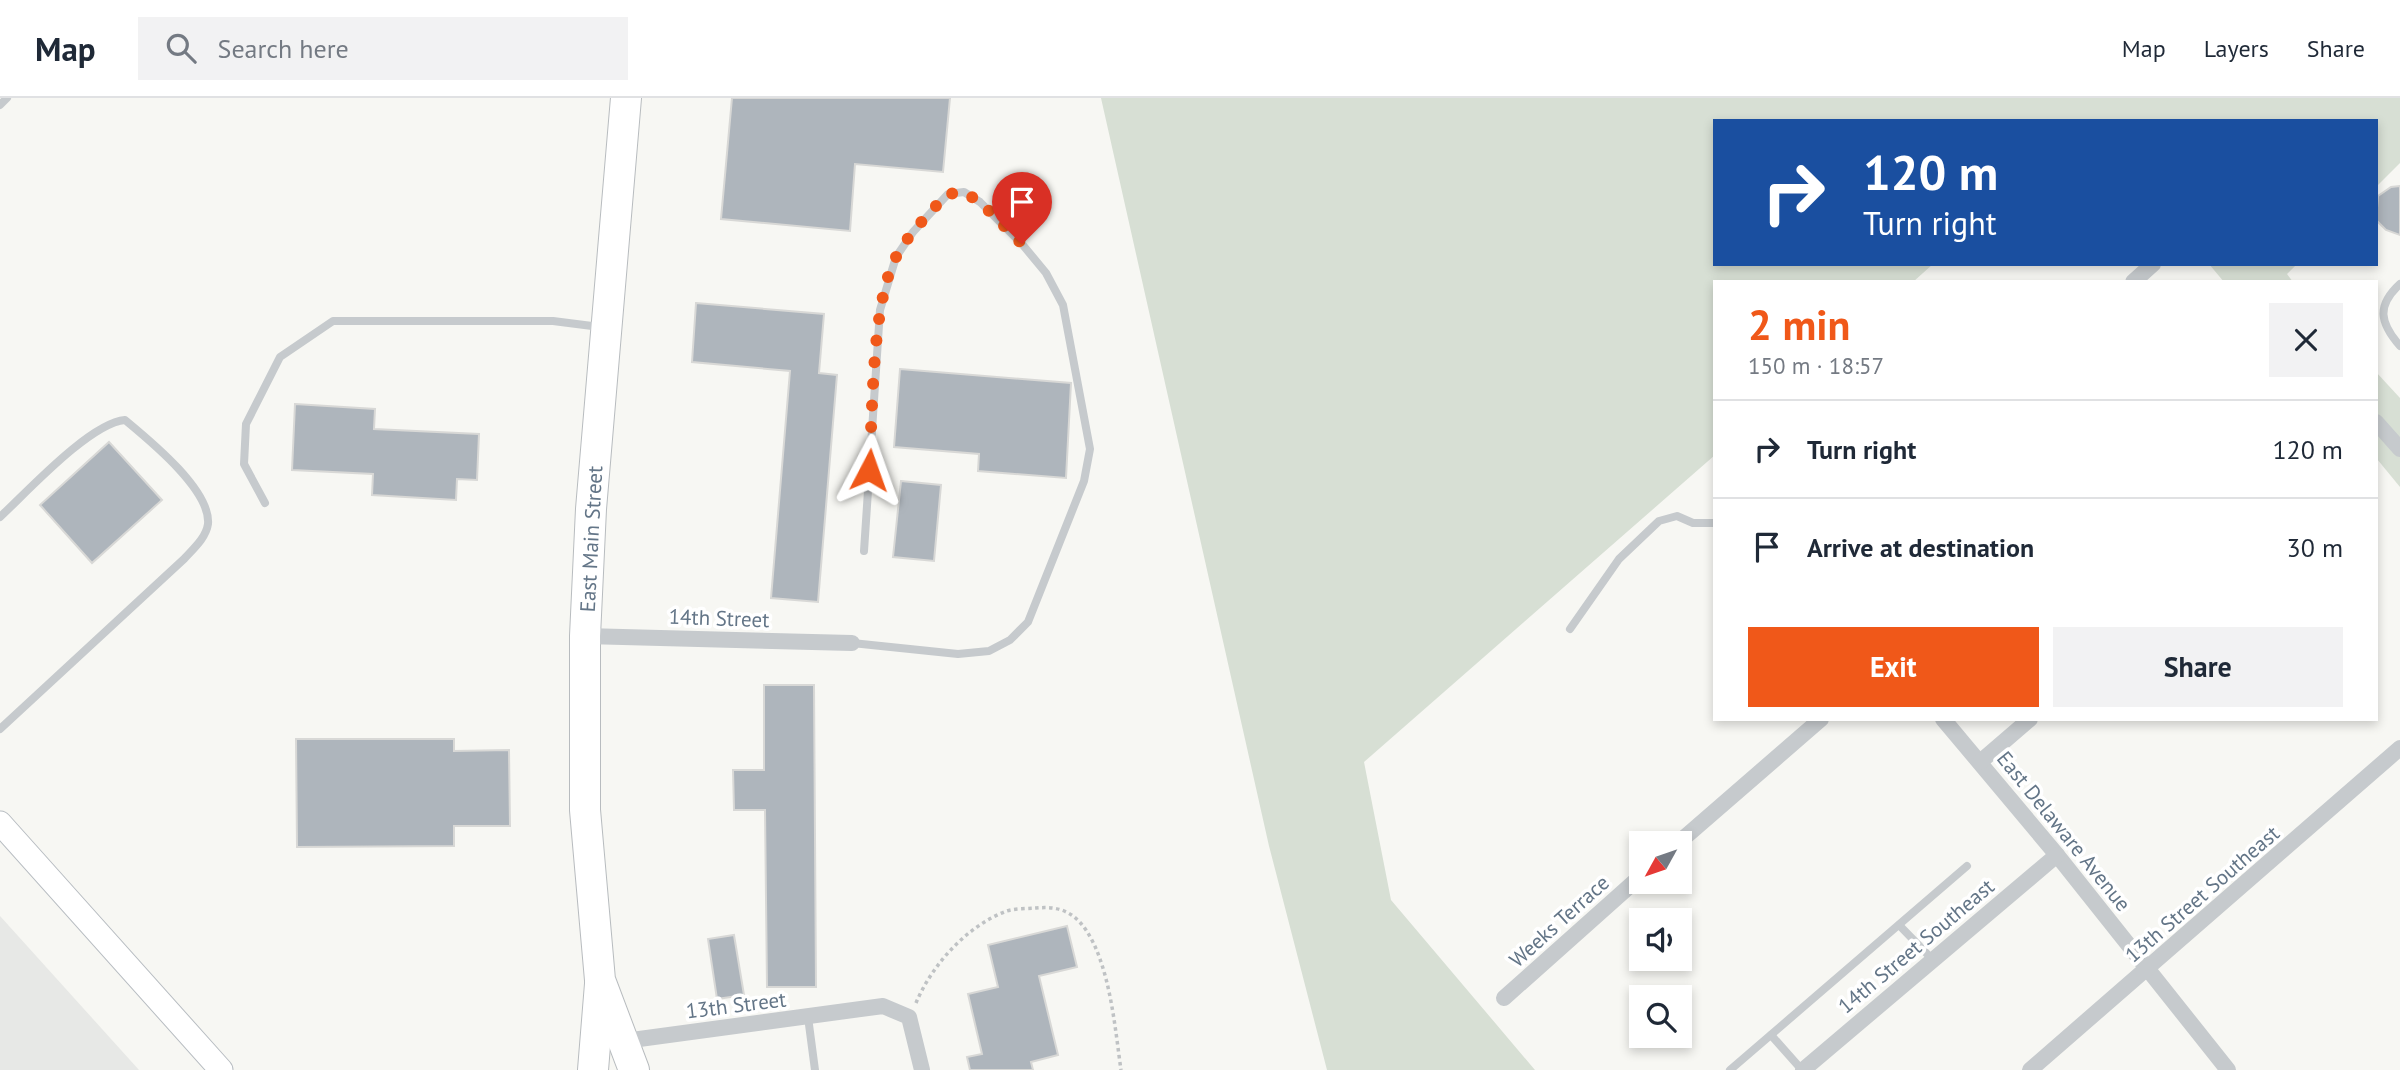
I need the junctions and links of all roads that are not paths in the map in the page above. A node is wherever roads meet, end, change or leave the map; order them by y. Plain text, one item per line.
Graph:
1 (7, 98) edge
2 (626, 98) edge
3 (0, 105) edge
4 (2151, 266) edge
5 (2135, 280) edge
6 (2400, 284) edge
7 (607, 328) junction
8 (2400, 345) edge
9 (2378, 424) edge
10 (2400, 449) edge
11 (265, 503) dead end
12 (0, 517) edge
13 (1713, 523) edge
14 (864, 551) dead end
15 (1570, 629) dead end
16 (585, 636) junction
17 (852, 643) joint
18 (1819, 721) edge
19 (1945, 721) edge
20 (2028, 721) edge
21 (0, 729) edge
22 (2400, 748) edge
23 (1980, 762) junction
24 (0, 823) edge
25 (1692, 831) edge
26 (2057, 855) junction
27 (1967, 866) dead end
28 (1629, 887) edge
29 (1899, 925) junction
30 (1933, 960) junction
31 (2149, 968) junction
32 (600, 980) junction
33 (1504, 998) dead end
34 (808, 1017) junction
35 (1771, 1035) junction
36 (625, 1041) junction
37 (593, 1058) edge
38 (221, 1070) edge
39 (634, 1070) edge
40 (815, 1070) edge
41 (922, 1070) edge
42 (1730, 1070) edge
43 (1803, 1070) edge
44 (2030, 1070) edge
45 (2228, 1070) edge

1 - 3 lane
2 - 7 highway, East Main Street
4 - 5 street
6 - 8 lane
7 - 11 lane
7 - 16 highway, East Main Street
9 - 10 street
12 - 21 lane
13 - 15 lane
14 - 17 lane
16 - 17 street, 14th Street
16 - 32 highway, East Main Street
18 - 25 street
19 - 23 street, East Delaware Avenue
20 - 23 street
22 - 31 street, 13th Street Southeast
23 - 26 street, East Delaware Avenue
24 - 38 main road
26 - 30 street, 14th Street Southeast
26 - 31 street, East Delaware Avenue
27 - 29 lane
28 - 33 street, Weeks Terrace
29 - 30 lane
29 - 35 lane
30 - 43 street, 14th Street Southeast
31 - 44 street, 13th Street Southeast
31 - 45 street, East Delaware Avenue
32 - 36 highway, East Main Street
32 - 37 highway, East Main Street
34 - 36 street, 13th Street
34 - 40 lane
34 - 41 street, 13th Street
35 - 42 lane
35 - 43 lane
36 - 37 street, 13th Street
36 - 39 highway, East Main Street

